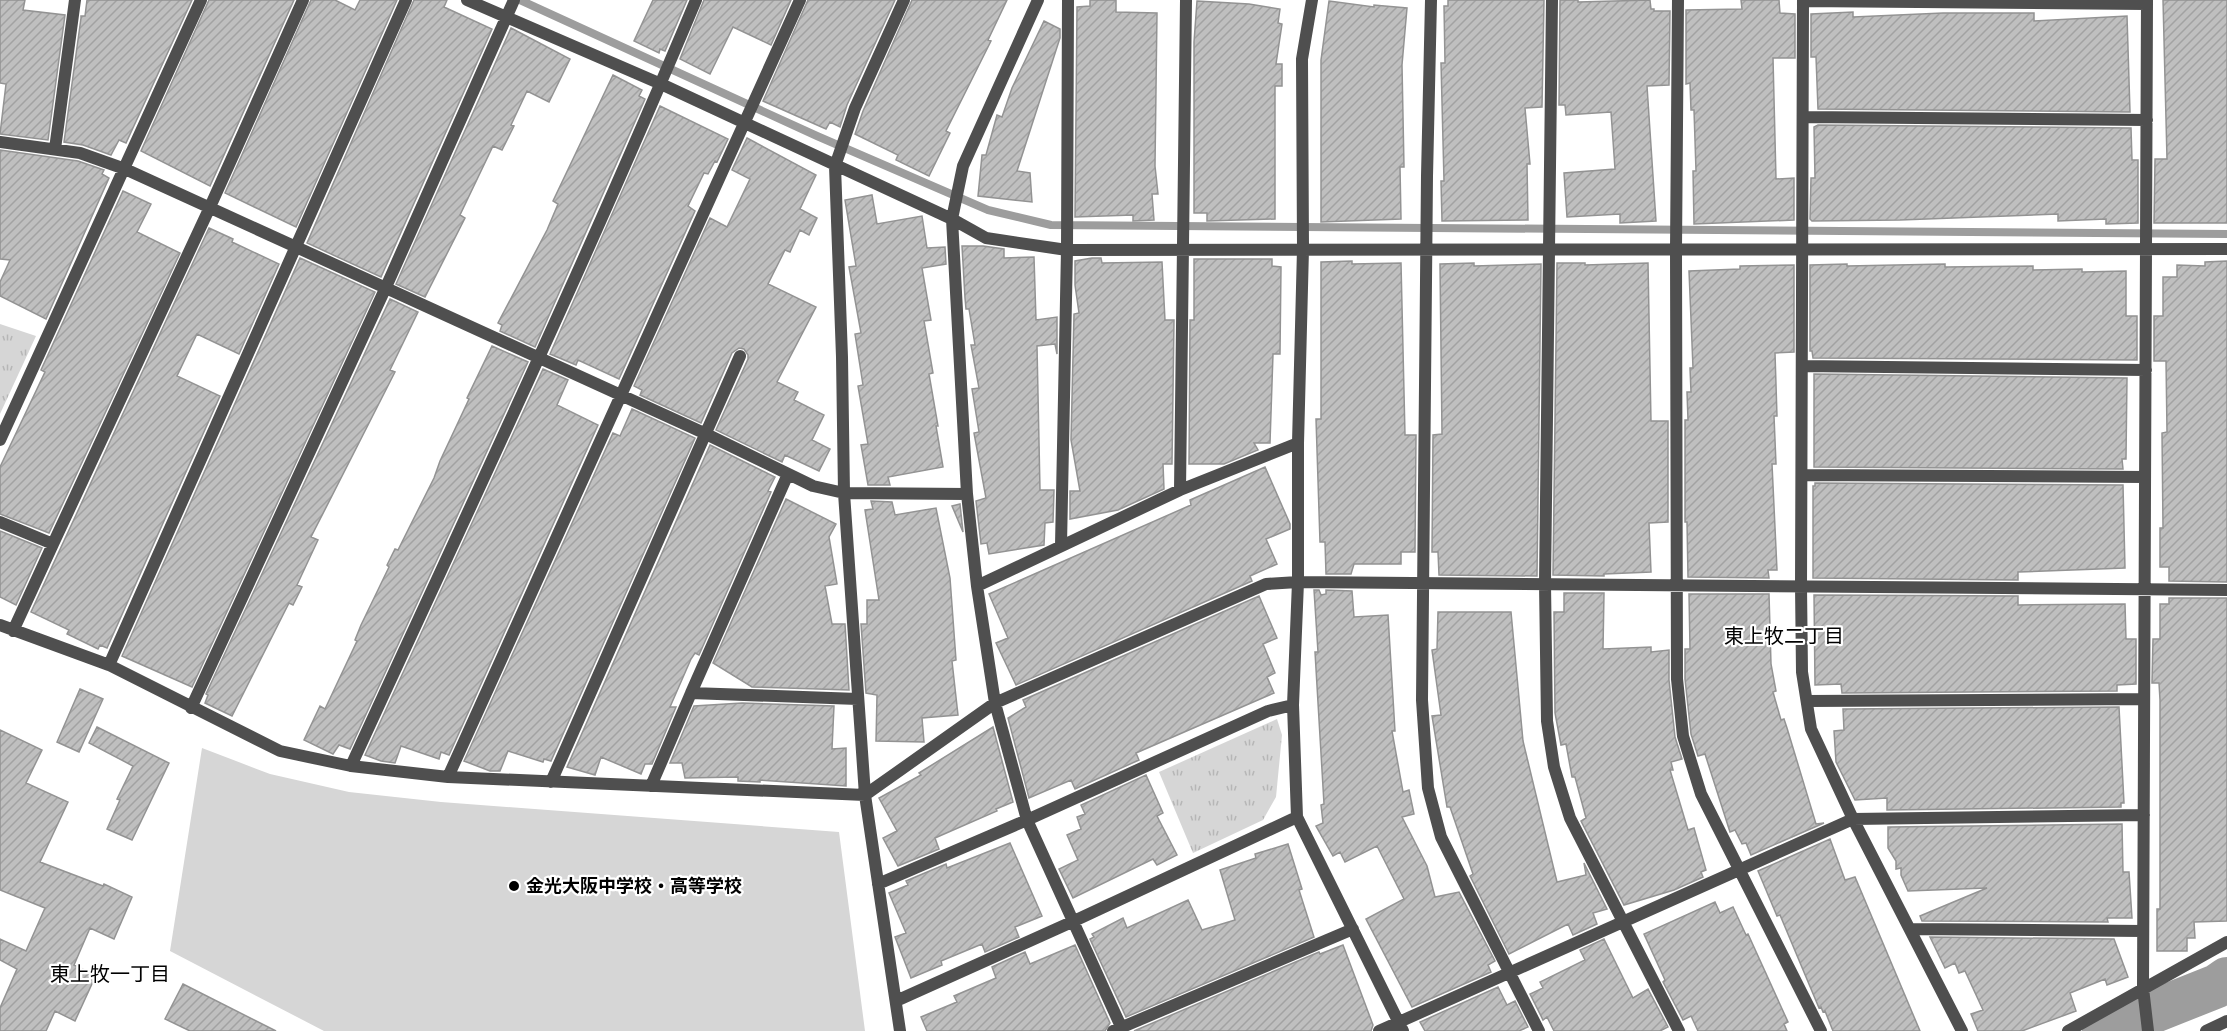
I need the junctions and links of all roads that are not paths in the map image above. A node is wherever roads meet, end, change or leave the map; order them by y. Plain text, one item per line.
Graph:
1 (75, 0) edge
2 (201, 0) edge
3 (303, 0) edge
4 (406, 0) edge
5 (467, 0) edge
6 (514, 0) edge
7 (696, 0) edge
8 (800, 0) edge
9 (904, 0) edge
10 (1038, 0) edge
11 (1068, 0) edge
12 (1186, 0) edge
13 (1312, 0) edge
14 (1431, 0) edge
15 (1552, 0) edge
16 (1678, 0) edge
17 (1803, 0) edge
18 (2147, 2) edge
19 (506, 18) junction
20 (661, 84) junction
21 (1803, 117) junction
22 (2147, 120) junction
23 (744, 124) junction
24 (0, 142) edge
25 (54, 149) junction
26 (835, 166) junction
27 (125, 169) junction
28 (210, 207) junction
29 (952, 219) junction
30 (296, 246) junction
31 (2147, 248) junction
32 (1183, 249) junction
33 (1303, 249) junction
34 (1427, 249) junction
35 (1548, 249) junction
36 (1676, 249) junction
37 (1803, 249) junction
38 (2227, 249) edge
39 (1066, 250) junction
40 (386, 287) junction
41 (740, 356) dead end
42 (538, 358) junction
43 (1802, 366) junction
44 (2146, 370) junction
45 (621, 395) junction
46 (704, 433) junction
47 (0, 440) edge
48 (1298, 443) junction
49 (788, 474) junction
50 (1802, 475) junction
51 (2145, 477) junction
52 (1180, 490) junction
53 (844, 493) junction
54 (967, 494) junction
55 (0, 522) edge
56 (53, 544) junction
57 (1061, 545) junction
58 (1298, 582) junction
59 (1423, 583) junction
60 (1545, 584) junction
61 (1676, 585) junction
62 (977, 586) junction
63 (1801, 586) junction
64 (2144, 589) junction
65 (2227, 590) edge
66 (0, 625) edge
67 (13, 631) junction
68 (109, 665) junction
69 (691, 693) junction
70 (858, 699) junction
71 (2144, 699) junction
72 (1807, 701) junction
73 (995, 703) junction
74 (1293, 705) junction
75 (191, 708) junction
76 (351, 766) junction
77 (448, 777) junction
78 (550, 782) junction
79 (651, 786) junction
80 (865, 795) junction
81 (2144, 815) junction
82 (1297, 816) junction
83 (1853, 819) junction
84 (1027, 820) junction
85 (1740, 870) junction
86 (878, 884) junction
87 (1074, 921) junction
88 (1623, 923) junction
89 (1353, 929) junction
90 (1911, 929) junction
91 (2143, 931) junction
92 (2227, 942) edge
93 (1509, 973) junction
94 (2143, 988) junction
95 (896, 1001) junction
96 (2227, 1021) edge
97 (1401, 1027) edge
98 (1119, 1030) edge
99 (900, 1031) edge
100 (1379, 1031) edge
101 (1539, 1031) edge
102 (1679, 1031) edge
103 (1821, 1031) edge
104 (1962, 1031) edge
105 (2068, 1031) edge
106 (2148, 1031) edge
107 (2206, 1031) edge

1 - 25 street
2 - 27 street
3 - 28 street
4 - 30 street
5 - 19 street
6 - 19 street
7 - 20 street
8 - 23 street
9 - 26 street
10 - 29 street
11 - 39 street
12 - 32 street
13 - 33 street
14 - 34 street
15 - 35 street
16 - 36 street
17 - 18 street
17 - 21 street
18 - 22 street
19 - 20 street
19 - 40 street
20 - 23 street
20 - 42 street
21 - 22 street
21 - 37 street
22 - 31 street
23 - 26 street
23 - 45 street
24 - 25 street
25 - 27 street
26 - 29 street
26 - 53 street
27 - 28 street
27 - 47 street
28 - 30 street
28 - 56 street
29 - 39 street
29 - 54 street
30 - 40 street
30 - 68 street
31 - 37 street
31 - 38 street
31 - 44 street
32 - 33 street
32 - 39 street
32 - 52 street
33 - 34 street
33 - 48 street
34 - 35 street
34 - 59 street
35 - 36 street
35 - 60 street
36 - 37 street
36 - 61 street
37 - 43 street
39 - 57 street
40 - 42 street
40 - 75 street
41 - 46 street
42 - 45 street
42 - 76 street
43 - 44 street
43 - 50 street
44 - 51 street
45 - 46 street
45 - 77 street
46 - 49 street
46 - 78 street
48 - 52 street
48 - 58 street
49 - 53 street
49 - 69 street
50 - 51 street
50 - 63 street
51 - 64 street
52 - 57 street
53 - 54 street
53 - 70 street
54 - 62 street
55 - 56 street
56 - 67 street
57 - 62 street
58 - 59 street
58 - 73 street
58 - 74 street
59 - 60 street
59 - 93 street
60 - 61 street
60 - 88 street
61 - 63 street
61 - 85 street
62 - 73 street
63 - 64 street
63 - 72 street
64 - 65 street
64 - 71 street
66 - 67 street
67 - 68 street
68 - 75 street
69 - 70 street
69 - 79 street
70 - 80 street
71 - 72 street
71 - 81 street
72 - 83 street
73 - 80 street
73 - 84 street
74 - 82 street
74 - 84 street
75 - 76 street
76 - 77 street
77 - 78 street
78 - 79 street
79 - 80 street
80 - 86 street
81 - 83 street
81 - 91 street
82 - 87 street
82 - 89 street
83 - 85 street
83 - 90 street
84 - 86 street
84 - 87 street
85 - 88 street
85 - 103 street
86 - 95 street
87 - 95 street
87 - 98 street
88 - 93 street
88 - 102 street
89 - 97 street
89 - 98 street
90 - 91 street
90 - 104 street
91 - 94 street
92 - 94 street
93 - 97 street
93 - 101 street
94 - 105 street
94 - 106 street
95 - 99 street
96 - 107 street
97 - 100 street

